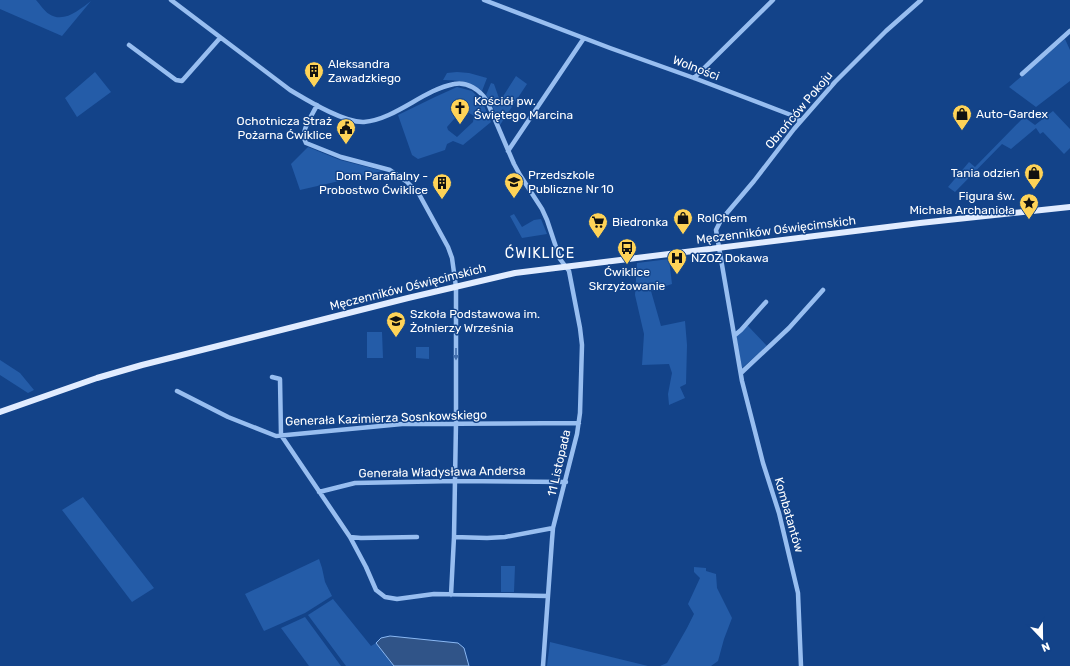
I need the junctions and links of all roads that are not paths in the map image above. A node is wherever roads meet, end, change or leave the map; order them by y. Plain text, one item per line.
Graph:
1 (171, 0) edge
2 (484, 0) edge
3 (773, 0) edge
4 (921, 0) edge
5 (1070, 31) edge
6 (220, 38) junction
7 (584, 38) junction
8 (129, 45) dead end
9 (1022, 74) dead end
10 (694, 78) junction
11 (317, 105) junction
12 (800, 121) junction
13 (508, 151) junction
14 (1070, 207) edge
15 (718, 248) junction
16 (566, 266) junction
17 (456, 287) junction
18 (823, 290) dead end
19 (766, 302) dead end
20 (735, 335) junction
21 (741, 373) junction
22 (272, 376) dead end
23 (176, 391) dead end
24 (0, 412) edge
25 (456, 423) junction
26 (579, 423) junction
27 (281, 434) junction
28 (455, 481) junction
29 (566, 482) junction
30 (319, 492) junction
31 (554, 528) junction
32 (350, 537) junction
33 (417, 537) dead end
34 (454, 537) junction
35 (451, 595) junction
36 (548, 596) junction
37 (543, 666) edge
38 (801, 666) edge

1 - 6 street
2 - 7 street, Wolności
3 - 10 street
4 - 12 street, Obrońców Pokoju
5 - 9 street
6 - 8 street
6 - 11 street
7 - 10 street, Wolności
7 - 13 street
10 - 12 street, Wolności
11 - 13 street
11 - 17 street
12 - 15 street, Obrońców Pokoju
13 - 16 street
14 - 15 main road, Męczenników Oświęcimskich
15 - 16 main road, Męczenników Oświęcimskich
15 - 20 street, Kombatantów
16 - 17 main road, Męczenników Oświęcimskich
16 - 26 street, 11 Listopada
17 - 24 main road, Męczenników Oświęcimskich
17 -> 25 street
18 - 21 street
19 - 20 street
20 - 21 street, Kombatantów
21 - 38 street, Kombatantów
22 - 27 street, Generała Kazimierza Sosnkowskiego
23 - 27 street
25 - 26 street, Generała Kazimierza Sosnkowskiego
25 - 27 street, Generała Kazimierza Sosnkowskiego
25 - 28 street
26 - 29 street, 11 Listopada
27 - 30 street
28 - 29 street, Generała Władysława Andersa
28 - 30 street, Generała Władysława Andersa
28 - 34 street
29 - 31 street, 11 Listopada
30 - 32 street
31 - 34 street
31 - 36 street, 11 Listopada
32 - 33 street
32 - 35 street
34 - 35 street
35 - 36 street
36 - 37 street, 11 Listopada

